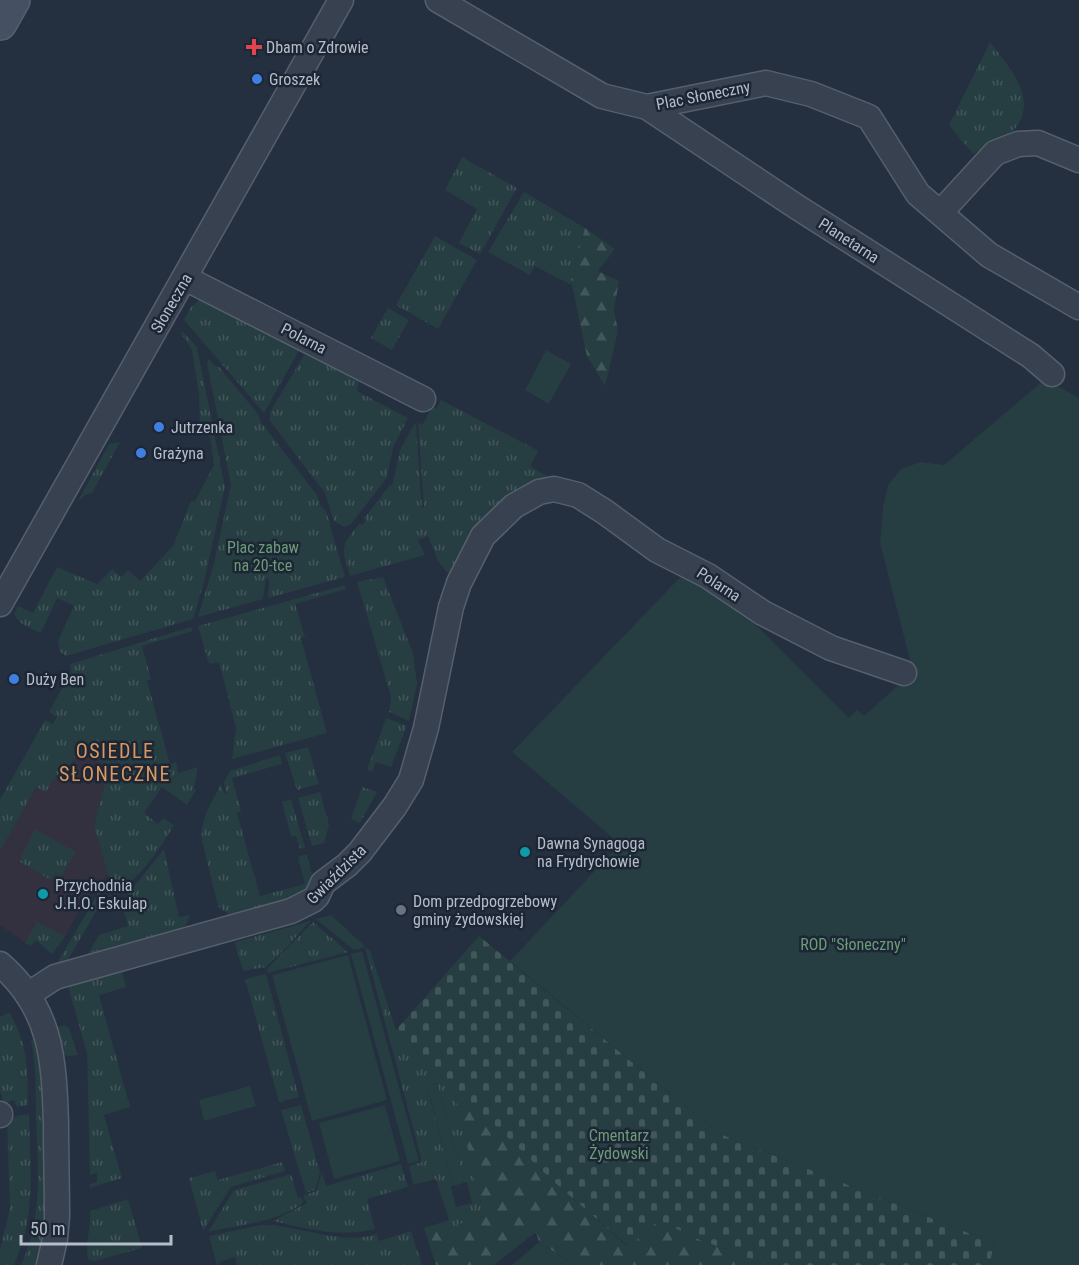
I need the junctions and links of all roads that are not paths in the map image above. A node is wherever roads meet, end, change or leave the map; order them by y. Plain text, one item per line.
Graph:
1 (13, 0) edge
2 (341, 0) edge
3 (438, 0) edge
4 (0, 23) edge
5 (646, 107) junction
6 (1079, 160) edge
7 (940, 213) junction
8 (186, 278) junction
9 (1079, 307) edge
10 (1052, 374) dead end
11 (423, 399) dead end
12 (539, 492) joint
13 (0, 604) edge
14 (904, 674) dead end
15 (0, 964) edge
16 (29, 994) junction
17 (49, 1265) edge

1 - 4 main road
2 - 8 street, Słoneczna
3 - 5 street, Plac Słoneczny
5 - 7 street, Plac Słoneczny
5 - 10 street, Planetarna
6 - 7 street
7 - 9 street, Plac Słoneczny
8 - 11 street, Polarna
8 - 13 street, Słoneczna
12 - 14 street, Polarna
12 - 16 street, Gwiaździsta
15 - 16 street
16 - 17 street

